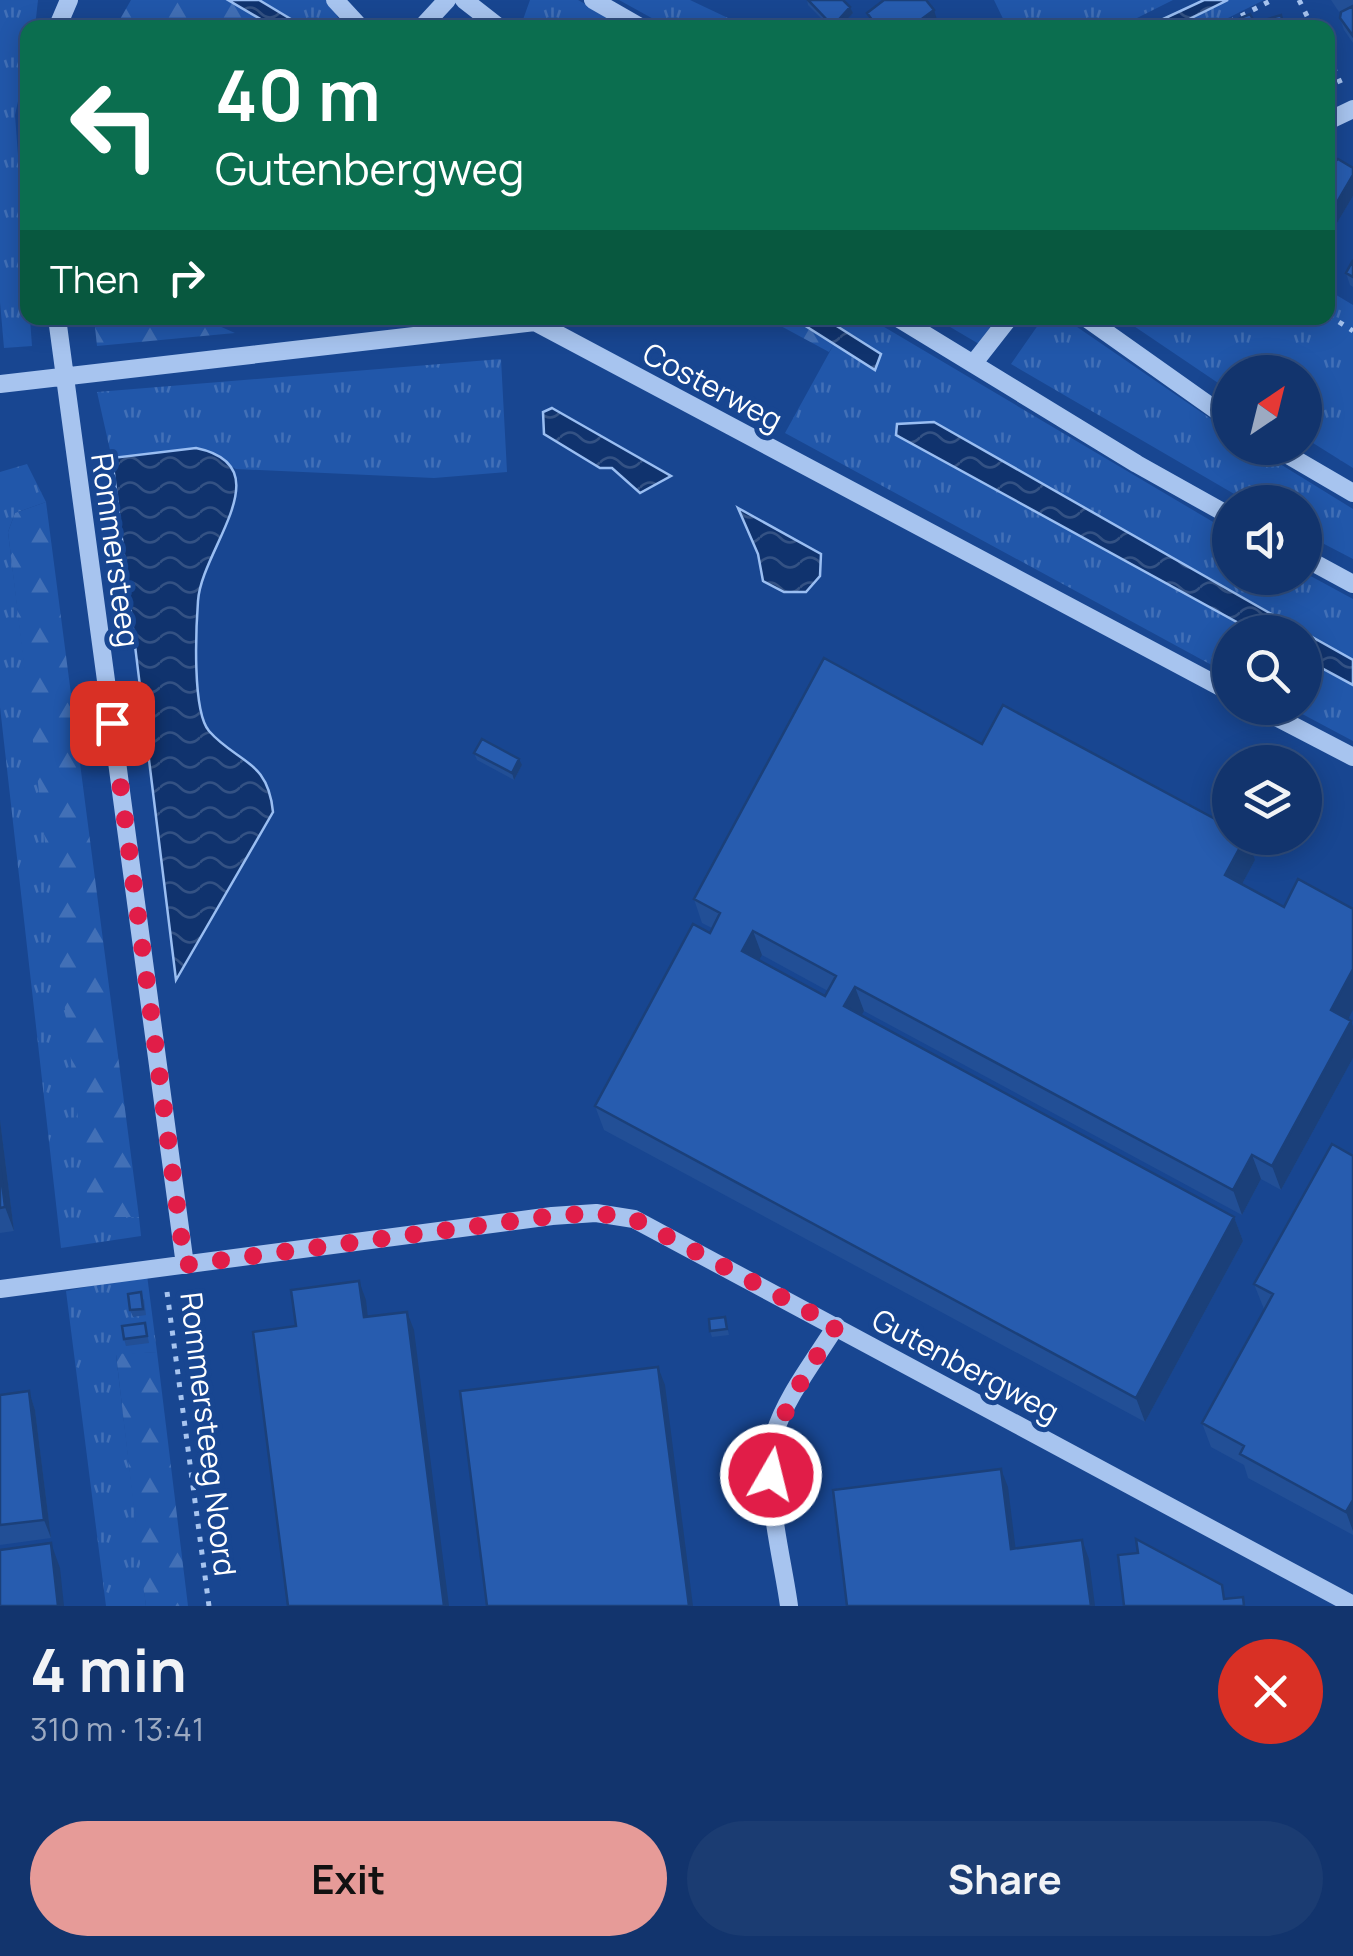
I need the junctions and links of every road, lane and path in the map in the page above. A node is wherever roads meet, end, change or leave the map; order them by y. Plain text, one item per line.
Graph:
1 (336, 0) edge
2 (464, 0) edge
3 (593, 0) edge
4 (1272, 0) edge
5 (354, 20) edge
6 (490, 20) edge
7 (628, 20) edge
8 (1233, 20) edge
9 (1335, 71) edge
10 (1352, 111) edge
11 (58, 325) edge
12 (508, 325) edge
13 (541, 325) edge
14 (909, 325) edge
15 (1003, 325) edge
16 (1096, 325) edge
17 (973, 364) junction
18 (65, 374) junction
19 (0, 384) edge
20 (1212, 407) edge
21 (1305, 465) edge
22 (1353, 493) edge
23 (1212, 505) edge
24 (1322, 567) edge
25 (1353, 584) edge
26 (1212, 682) edge
27 (1291, 725) edge
28 (1353, 758) edge
29 (185, 1265) junction
30 (164, 1268) junction
31 (0, 1289) edge
32 (836, 1326) junction
33 (1353, 1605) edge
34 (209, 1606) edge
35 (789, 1606) edge

1 - 5 street
2 - 6 street
3 - 7 street
4 - 8 path
9 - 10 path
11 - 18 street, Rommersteeg
12 - 18 street, Costerweg
13 - 26 street, Costerweg
14 - 17 street
15 - 17 street
16 - 20 street
17 - 23 street
18 - 19 street, Costerweg
18 - 29 street, Rommersteeg
21 - 22 street
24 - 25 street
27 - 28 street
29 - 30 street, Gutenbergweg
29 - 32 street, Gutenbergweg
30 - 31 street, Gutenbergweg
30 - 34 path, Rommersteeg Noord
32 - 33 street, Gutenbergweg
32 - 35 street

